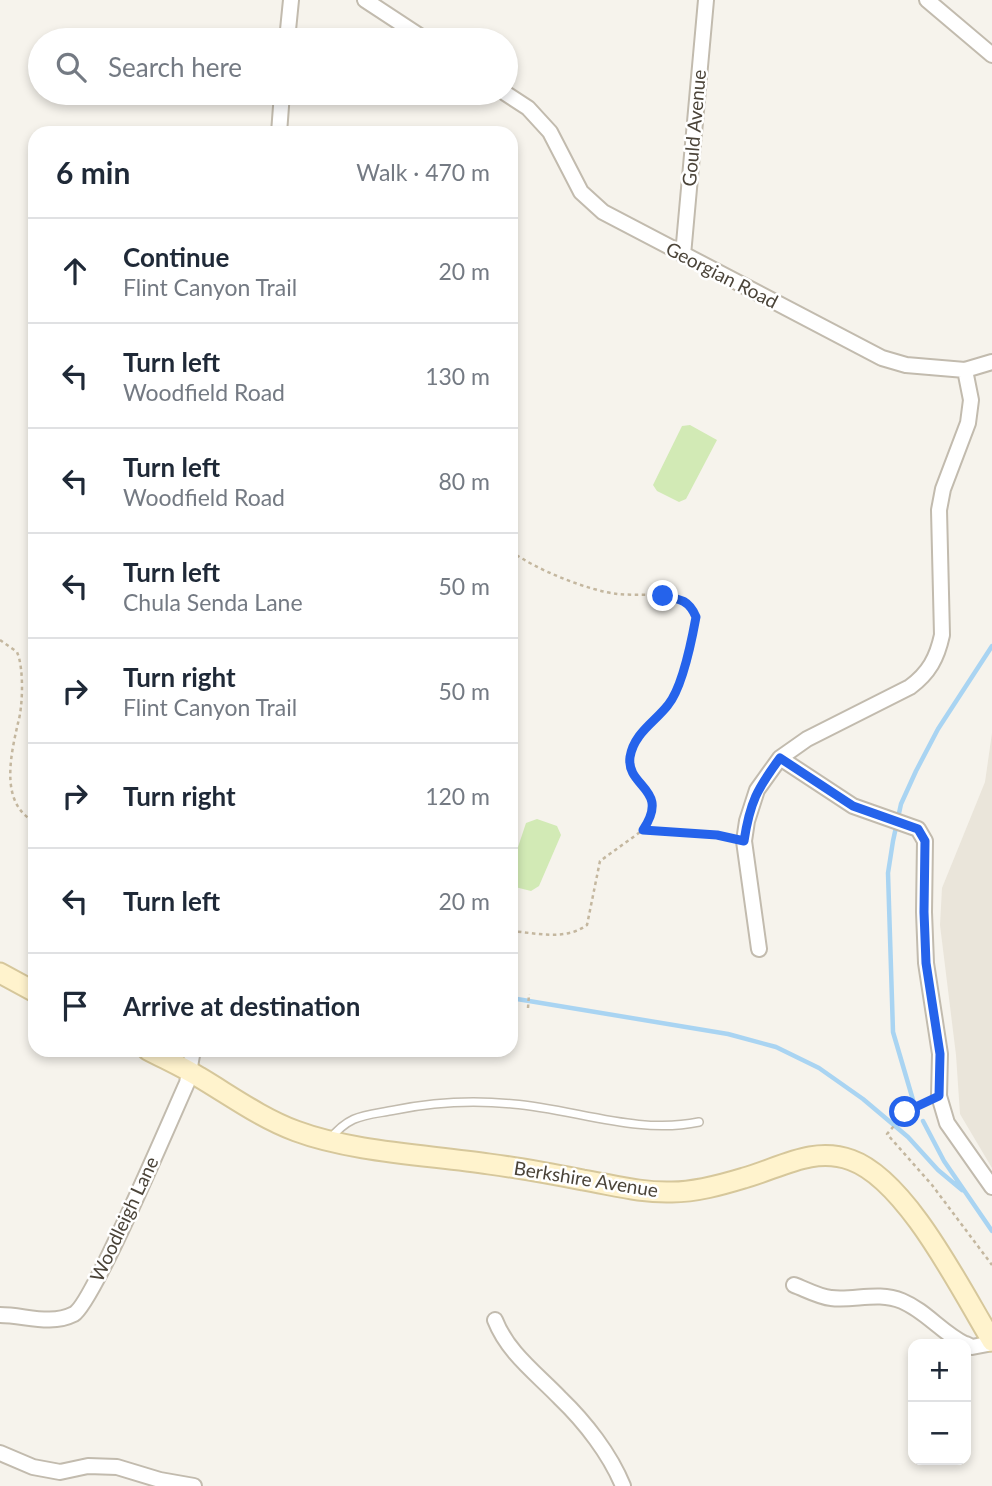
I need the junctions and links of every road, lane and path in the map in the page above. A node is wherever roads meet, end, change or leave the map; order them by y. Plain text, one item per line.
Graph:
1 (291, 0) edge
2 (365, 0) edge
3 (706, 0) edge
4 (927, 0) edge
5 (288, 28) edge
6 (408, 28) edge
7 (992, 55) edge
8 (518, 101) edge
9 (281, 105) edge
10 (280, 126) edge
11 (683, 255) junction
12 (992, 362) edge
13 (965, 370) junction
14 (518, 555) edge
15 (0, 640) edge
16 (780, 758) junction
17 (4, 768) dead end
18 (10, 804) dead end
19 (28, 818) edge
20 (643, 830) junction
21 (744, 841) junction
22 (518, 932) edge
23 (759, 949) dead end
24 (0, 973) edge
25 (28, 988) edge
26 (529, 994) dead end
27 (528, 1008) dead end
28 (161, 1057) edge
29 (192, 1057) edge
30 (189, 1072) junction
31 (939, 1096) junction
32 (699, 1122) dead end
33 (329, 1140) junction
34 (992, 1187) edge
35 (992, 1265) edge
36 (794, 1285) dead end
37 (0, 1315) edge
38 (495, 1320) dead end
39 (954, 1339) edge
40 (992, 1342) edge
41 (971, 1347) edge
42 (0, 1453) edge
43 (194, 1486) edge
44 (623, 1486) edge

1 - 5 street
2 - 6 street
3 - 11 street, Gould Avenue
4 - 7 street
8 - 11 street, Georgian Road
9 - 10 street
11 - 13 street, Georgian Road
12 - 13 street, Georgian Road
13 - 16 street
14 - 20 path
15 - 17 path
16 - 21 street
16 - 31 street
18 - 19 path
20 - 21 path
20 - 22 path
21 - 23 street
24 - 25 street
26 - 27 path
28 - 30 street, Berkshire Avenue
29 - 30 street, Woodleigh Lane
30 - 33 street, Berkshire Avenue
30 - 37 street, Woodleigh Lane
31 - 34 street
31 - 35 path
32 - 33 lane
33 - 40 street, Berkshire Avenue
36 - 39 street
38 - 44 street
40 - 41 street
42 - 43 street

